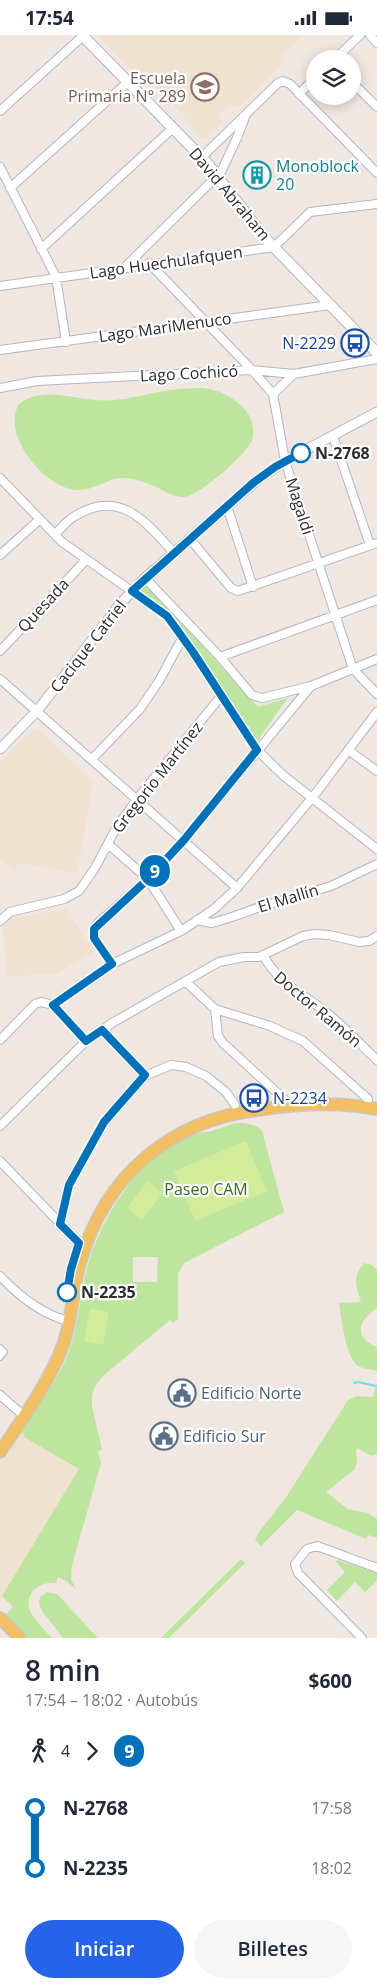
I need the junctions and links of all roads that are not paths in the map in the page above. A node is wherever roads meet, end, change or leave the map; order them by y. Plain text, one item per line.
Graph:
1 (360, 35) edge
2 (370, 35) edge
3 (82, 36) edge
4 (377, 43) edge
5 (344, 50) edge
6 (128, 82) junction
7 (306, 87) edge
8 (361, 91) edge
9 (299, 94) junction
10 (377, 107) edge
11 (0, 111) edge
12 (246, 114) junction
13 (173, 128) junction
14 (202, 157) junction
15 (0, 167) edge
16 (377, 173) edge
17 (218, 176) junction
18 (10, 188) junction
19 (377, 204) edge
20 (274, 247) junction
21 (41, 249) junction
22 (149, 263) junction
23 (125, 267) junction
24 (56, 277) junction
25 (0, 286) edge
26 (330, 305) junction
27 (204, 321) junction
28 (66, 342) junction
29 (0, 350) edge
30 (377, 353) edge
31 (377, 359) edge
32 (252, 370) junction
33 (294, 374) junction
34 (0, 387) edge
35 (273, 394) junction
36 (377, 412) edge
37 (333, 436) junction
38 (285, 461) junction
39 (1, 480) edge
40 (227, 506) junction
41 (39, 520) junction
42 (55, 534) junction
43 (190, 539) junction
44 (374, 544) edge
45 (174, 553) junction
46 (0, 555) edge
47 (86, 560) junction
48 (318, 563) junction
49 (145, 578) junction
50 (253, 587) junction
51 (132, 591) junction
52 (377, 600) edge
53 (334, 615) junction
54 (183, 637) junction
55 (0, 651) edge
56 (220, 657) junction
57 (377, 659) edge
58 (353, 669) junction
59 (0, 679) edge
60 (311, 686) junction
61 (377, 694) edge
62 (222, 695) junction
63 (37, 711) junction
64 (377, 712) edge
65 (0, 749) edge
66 (257, 750) junction
67 (348, 750) junction
68 (92, 759) junction
69 (377, 771) edge
70 (312, 797) junction
71 (137, 799) junction
72 (184, 840) junction
73 (108, 844) junction
74 (377, 849) edge
75 (377, 864) edge
76 (148, 879) junction
77 (237, 888) junction
78 (197, 920) junction
79 (0, 921) edge
80 (181, 931) junction
81 (377, 936) edge
82 (263, 955) junction
83 (112, 964) junction
84 (185, 981) junction
85 (53, 1005) junction
86 (215, 1009) junction
87 (102, 1030) junction
88 (0, 1040) edge
89 (86, 1041) junction
90 (377, 1060) edge
91 (145, 1075) junction
92 (284, 1099) junction
93 (373, 1100) edge
94 (236, 1105) junction
95 (377, 1109) edge
96 (0, 1126) edge
97 (0, 1161) edge
98 (60, 1224) junction
99 (79, 1243) junction
100 (0, 1276) edge
101 (66, 1321) junction
102 (0, 1348) edge
103 (0, 1357) edge
104 (0, 1395) edge
105 (22, 1414) junction
106 (0, 1441) edge
107 (0, 1452) edge
108 (377, 1568) edge
109 (0, 1618) edge
110 (20, 1638) edge
111 (362, 1638) edge

1 - 5 street
2 - 4 street
3 - 6 main road, David Abraham
3 - 11 street
6 - 13 main road, David Abraham
6 - 18 street
7 - 9 street
8 - 10 street
9 - 12 street
9 - 16 street
12 - 14 street
12 - 17 street
13 - 14 main road, David Abraham
13 - 21 street
14 - 17 main road, David Abraham
15 - 18 street
17 - 20 main road, David Abraham
17 - 23 street
18 - 21 street
19 - 20 street
20 - 22 street, Lago Huechulafquen
20 - 26 main road, David Abraham
21 - 24 street
22 - 23 street, Lago Huechulafquen
22 - 27 street
23 - 24 street, Lago Huechulafquen
24 - 25 street, Lago Huechulafquen
24 - 28 street
26 - 27 street, Lago MariMenuco
26 - 30 main road, David Abraham
27 - 28 street, Lago MariMenuco
27 - 32 street
28 - 29 street, Lago MariMenuco
31 - 33 street, Lago Cochicó
32 - 33 street, Lago Cochicó
32 - 34 street, Lago Cochicó
32 - 35 street
33 - 35 street
35 - 38 street, Magaldi
36 - 37 street, Cacique Catriel
37 - 38 street, Cacique Catriel
37 - 44 street
38 - 40 street, Cacique Catriel
38 - 48 street, Magaldi
39 - 41 street
40 - 43 street, Cacique Catriel
40 - 50 street
41 - 42 street
41 - 46 street
42 - 45 street
42 - 47 street
43 - 45 street, Cacique Catriel
43 - 50 street
44 - 48 street
45 - 49 street, Cacique Catriel
47 - 51 street
47 - 55 street, Quesada
48 - 50 street
48 - 53 street, Magaldi
49 - 51 street, Cacique Catriel
49 - 56 street
51 - 54 street
51 - 63 street, Cacique Catriel
52 - 53 street
53 - 56 street
53 - 58 street, Magaldi
54 - 62 street
54 - 68 street
56 - 60 street
57 - 58 street
58 - 60 street
58 - 61 street, Magaldi
59 - 63 street
60 - 66 street
62 - 66 street
62 - 71 street, Gregorio Martínez
63 - 65 street, Cacique Catriel
63 - 68 street
64 - 67 street
66 - 70 street
66 - 72 street
67 - 69 street
67 - 70 street
68 - 71 street
70 - 74 street
70 - 77 street
71 - 72 street
71 - 73 street, Gregorio Martínez
72 - 76 street
72 - 77 street
73 - 76 street
73 - 79 street, Gregorio Martínez
75 - 78 street, El Mallín
76 - 80 street
76 - 83 street
77 - 78 street
78 - 80 street
80 - 83 street
81 - 82 street
82 - 84 street
82 - 90 street, Doctor Ramón
83 - 85 street
84 - 86 street
84 - 87 street
85 - 88 street
85 - 89 street
86 - 92 street
86 - 93 street
87 - 89 street
87 - 91 street
89 - 96 street
91 - 94 street
91 - 98 street
92 - 93 main road
92 - 94 main road
94 - 99 main road
95 - 101 main road
97 - 98 street
98 - 99 street
99 - 101 main road
100 - 101 street
101 - 105 main road
102 - 103 street
104 - 105 street
105 - 106 main road
105 - 107 main road
108 - 111 street
109 - 110 main road

